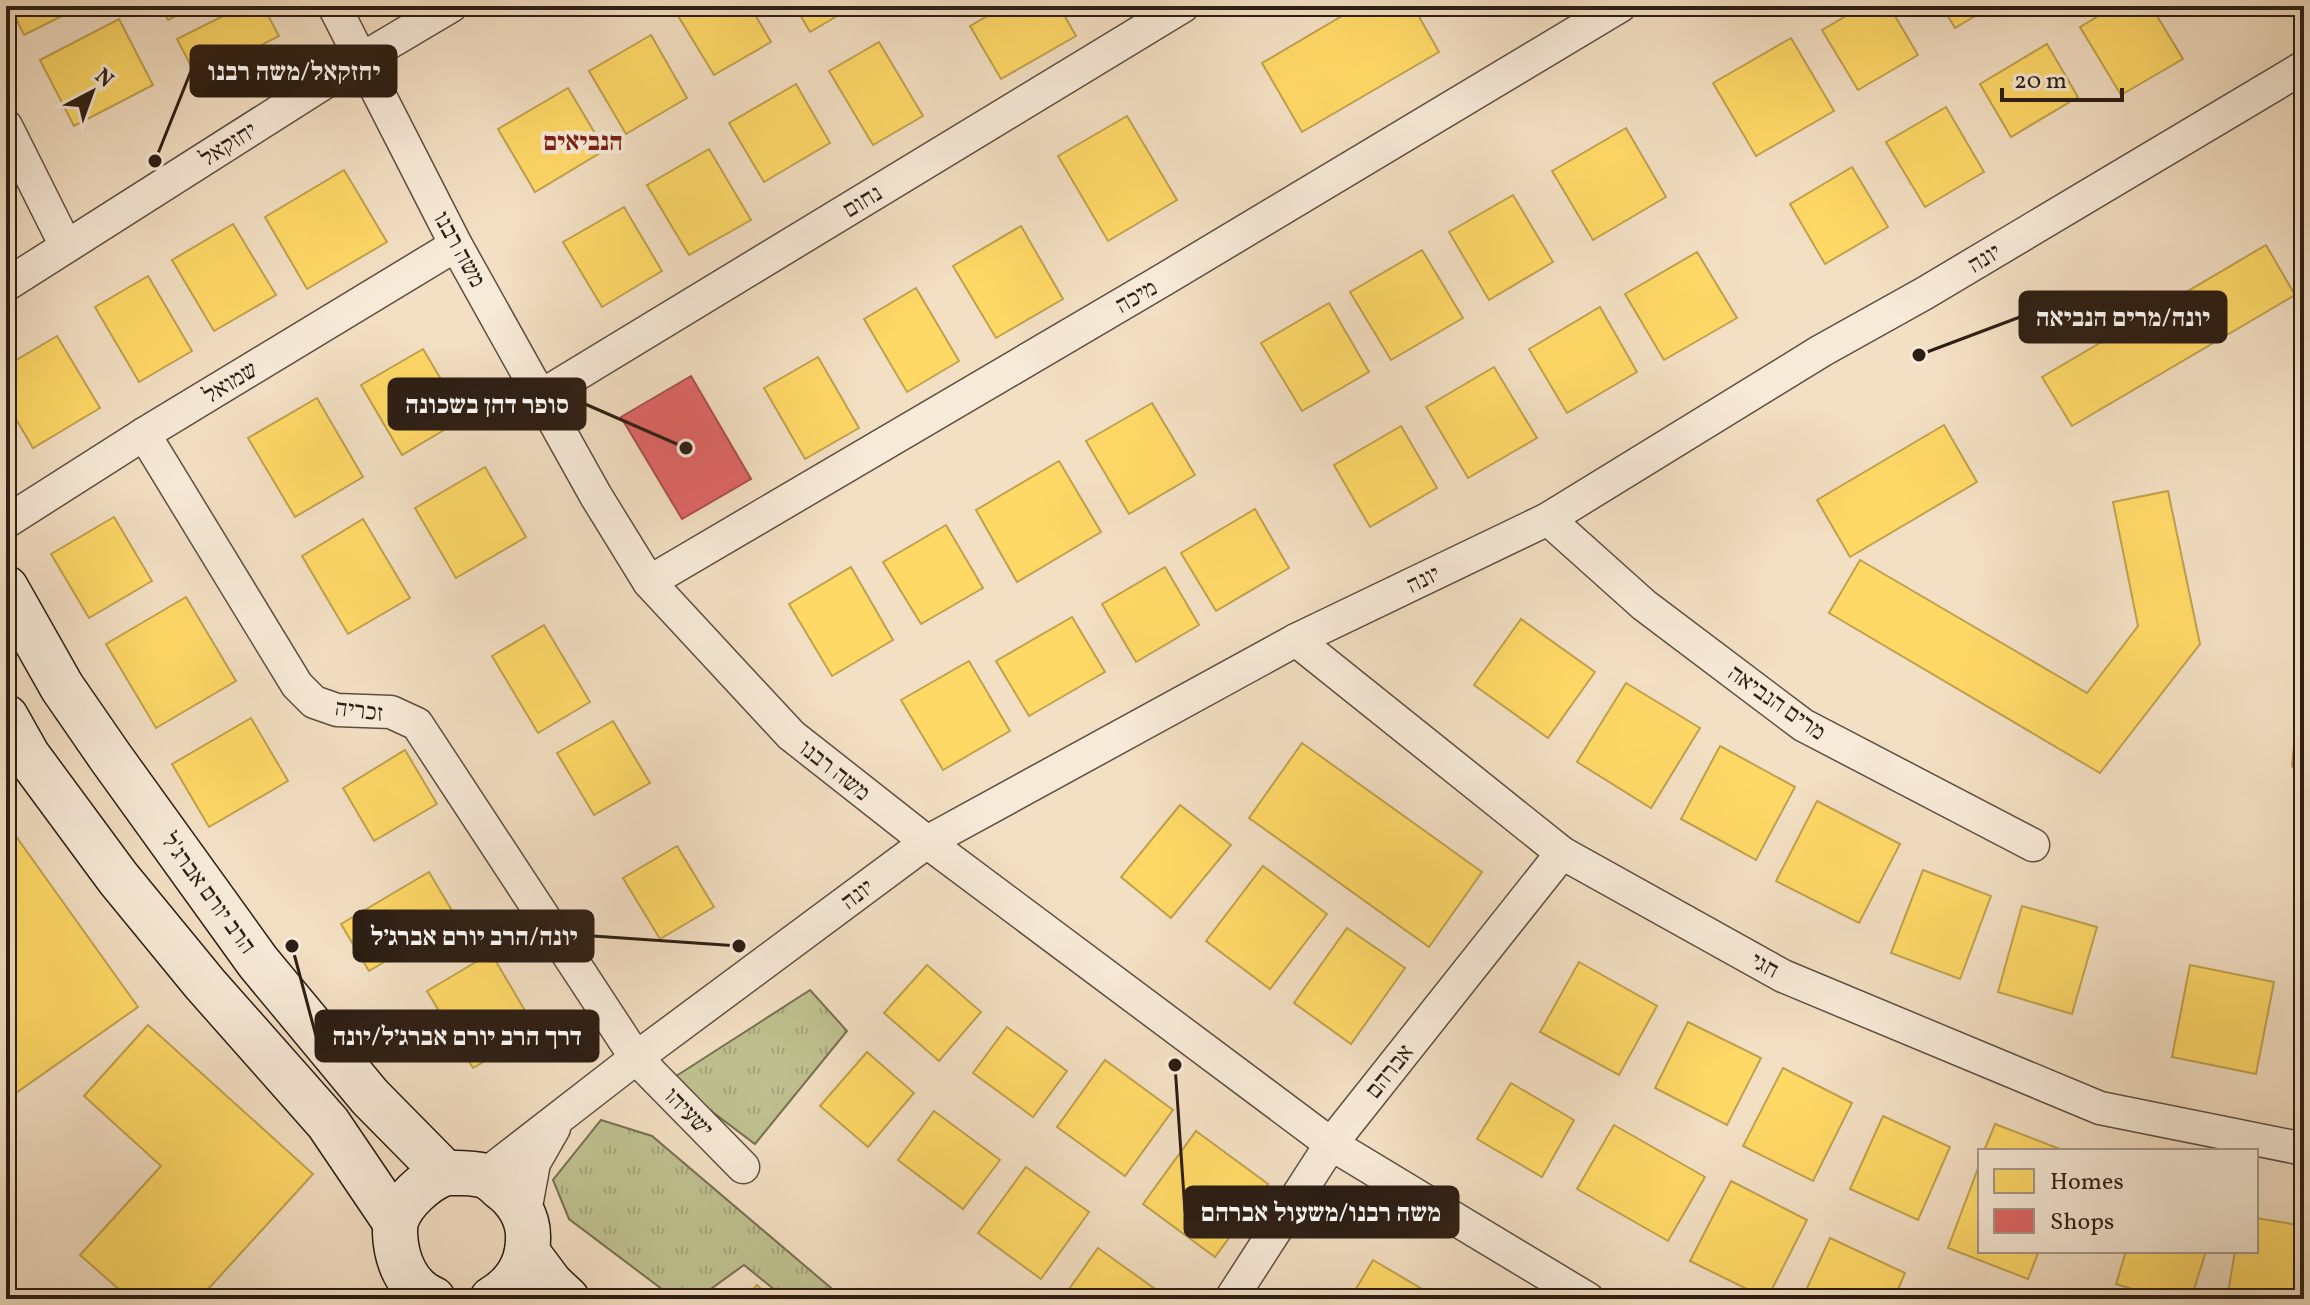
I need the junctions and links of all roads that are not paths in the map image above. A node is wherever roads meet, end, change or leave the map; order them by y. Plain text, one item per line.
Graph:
1 (334, 6) edge
2 (451, 6) edge
3 (1183, 6) edge
4 (1620, 6) edge
5 (360, 60) junction
6 (2304, 67) edge
7 (6, 126) edge
8 (456, 245) junction
9 (66, 246) junction
10 (6, 285) edge
11 (541, 396) junction
12 (144, 434) junction
13 (1548, 519) junction
14 (6, 522) edge
15 (649, 582) junction
16 (6, 588) edge
17 (1296, 640) junction
18 (6, 717) edge
19 (927, 842) junction
20 (2033, 845) dead end
21 (1562, 853) junction
22 (636, 1058) junction
23 (560, 1118) junction
24 (1331, 1144) junction
25 (2304, 1149) edge
26 (743, 1167) dead end
27 (465, 1174) junction
28 (395, 1222) junction
29 (526, 1234) junction
30 (413, 1294) edge
31 (492, 1299) edge
32 (567, 1299) edge
33 (1231, 1299) edge
34 (1588, 1299) edge

1 - 5 street, משה רבנו
2 - 5 street, יחזקאל
3 - 11 street, נחום
4 - 15 street, מיכה
5 - 8 street, משה רבנו
5 - 9 street, יחזקאל
6 - 13 street, יונה
7 - 9 street
8 - 11 street, משה רבנו
8 - 12 street, שמואל
9 - 10 street, יחזקאל
11 - 15 street, משה רבנו
12 - 14 street, שמואל
12 - 22 street, זכריה
13 - 17 street, יונה
13 - 20 street, מרים הנביאה
15 - 19 street, משה רבנו
16 - 27 street, הרב יורם אברג'ל
17 - 19 street, יונה
17 - 21 street, חגי
18 - 28 street
19 - 22 street, יונה
19 - 24 street, משה רבנו
21 - 24 street, אברהם
21 - 25 street, חגי
22 - 23 street, יונה
22 - 26 street, ישעיהו
23 - 27 street, יונה
23 - 29 street, יונה
24 - 33 street, אברהם
24 - 34 street, משה רבנו
27 - 28 street
27 - 29 street, הרב יורם אברג'ל
28 - 30 street
29 - 31 street
29 - 32 street

